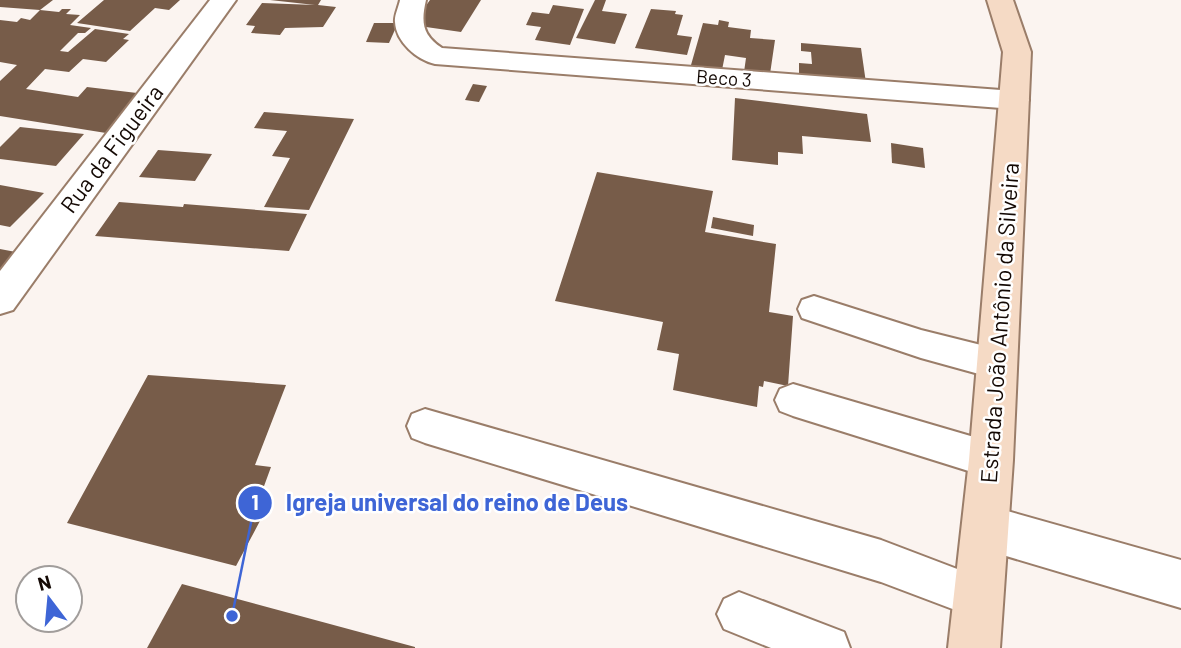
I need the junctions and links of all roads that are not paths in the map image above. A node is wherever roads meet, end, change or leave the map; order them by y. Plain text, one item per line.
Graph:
1 (223, 0) edge
2 (413, 0) edge
3 (1000, 0) edge
4 (1014, 100) junction
5 (0, 299) edge
6 (814, 309) dead end
7 (997, 365) junction
8 (793, 400) dead end
9 (425, 426) dead end
10 (991, 460) junction
11 (986, 528) junction
12 (1181, 584) edge
13 (979, 598) junction
14 (739, 614) dead end
15 (828, 648) edge
16 (974, 648) edge

1 - 5 street, Rua da Figueira
2 - 4 street, Beco 3
3 - 4 main road, Estrada João Antônio da Silveira
4 - 7 main road, Estrada João Antônio da Silveira
6 - 7 lane
7 - 10 main road, Estrada João Antônio da Silveira
8 - 10 lane
9 - 13 lane
10 - 11 main road, Estrada João Antônio da Silveira
11 - 12 street
11 - 13 main road, Estrada João Antônio da Silveira
13 - 16 main road, Estrada João Antônio da Silveira
14 - 15 lane

